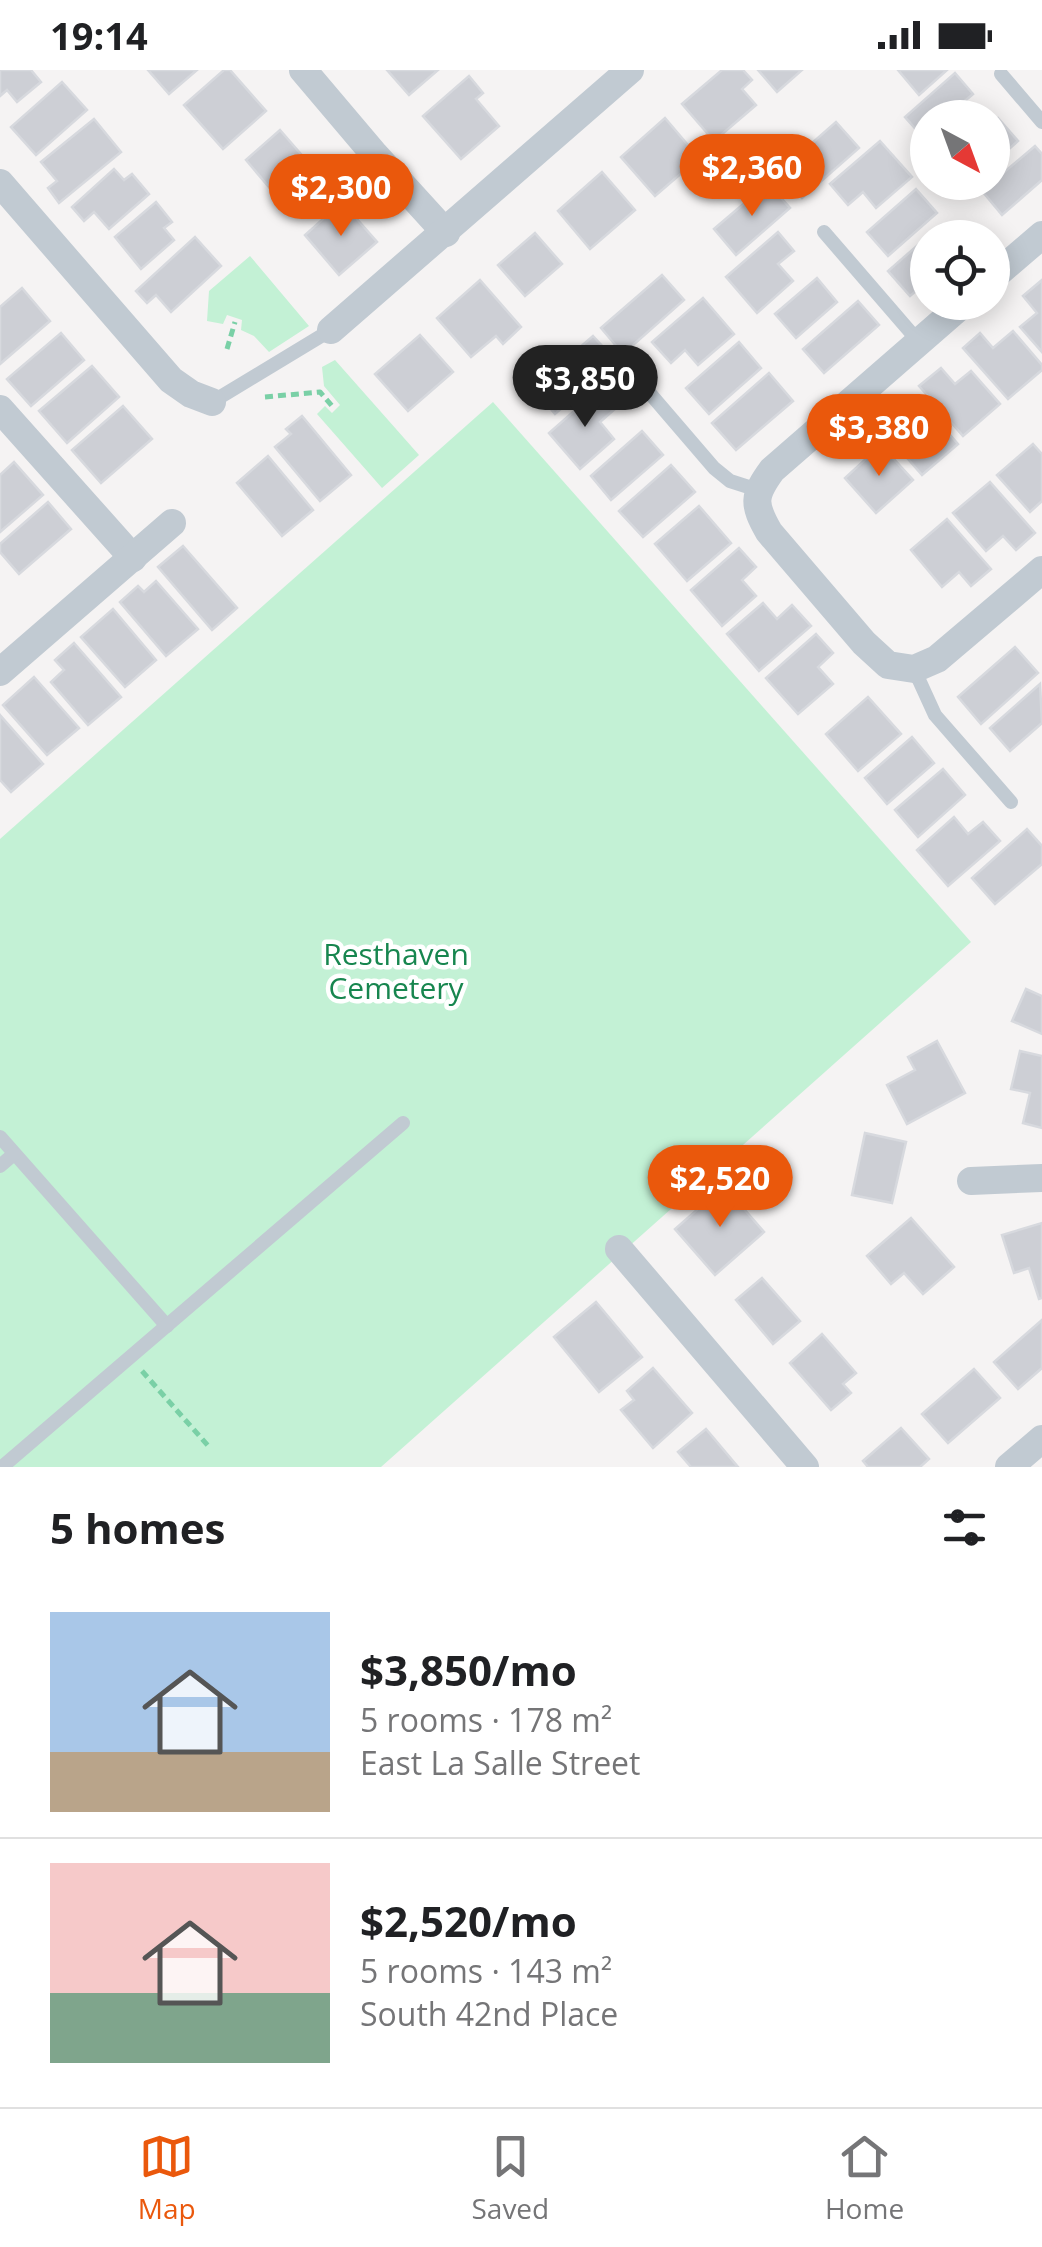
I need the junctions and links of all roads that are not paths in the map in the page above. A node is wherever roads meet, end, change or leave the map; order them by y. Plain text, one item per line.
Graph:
1 (303, 70) edge
2 (630, 70) edge
3 (1001, 74) dead end
4 (1042, 122) edge
5 (0, 183) edge
6 (824, 232) dead end
7 (446, 233) junction
8 (1042, 235) edge
9 (1010, 263) edge
10 (944, 320) edge
11 (331, 330) joint
12 (919, 342) junction
13 (648, 390) dead end
14 (212, 402) joint
15 (0, 409) edge
16 (758, 490) junction
17 (172, 523) dead end
18 (133, 558) junction
19 (1042, 570) edge
20 (914, 668) junction
21 (0, 672) edge
22 (1011, 802) dead end
23 (402, 1124) dead end
24 (0, 1137) edge
25 (14, 1154) junction
26 (0, 1166) edge
27 (1042, 1178) edge
28 (970, 1180) dead end
29 (619, 1250) dead end
30 (167, 1326) junction
31 (1042, 1439) edge
32 (2, 1467) edge
33 (805, 1467) edge
34 (1009, 1467) edge

1 - 7 street
2 - 7 street
3 - 4 lane
5 - 14 street
6 - 12 lane
7 - 11 street
8 - 9 street
10 - 12 street
11 - 14 lane
12 - 16 street
13 - 16 lane
15 - 18 street
16 - 20 street
17 - 18 street
18 - 21 street
19 - 20 street
20 - 22 lane
23 - 30 lane
24 - 25 lane
25 - 26 lane
25 - 30 lane
27 - 28 street
29 - 33 street
30 - 32 lane
31 - 34 street

